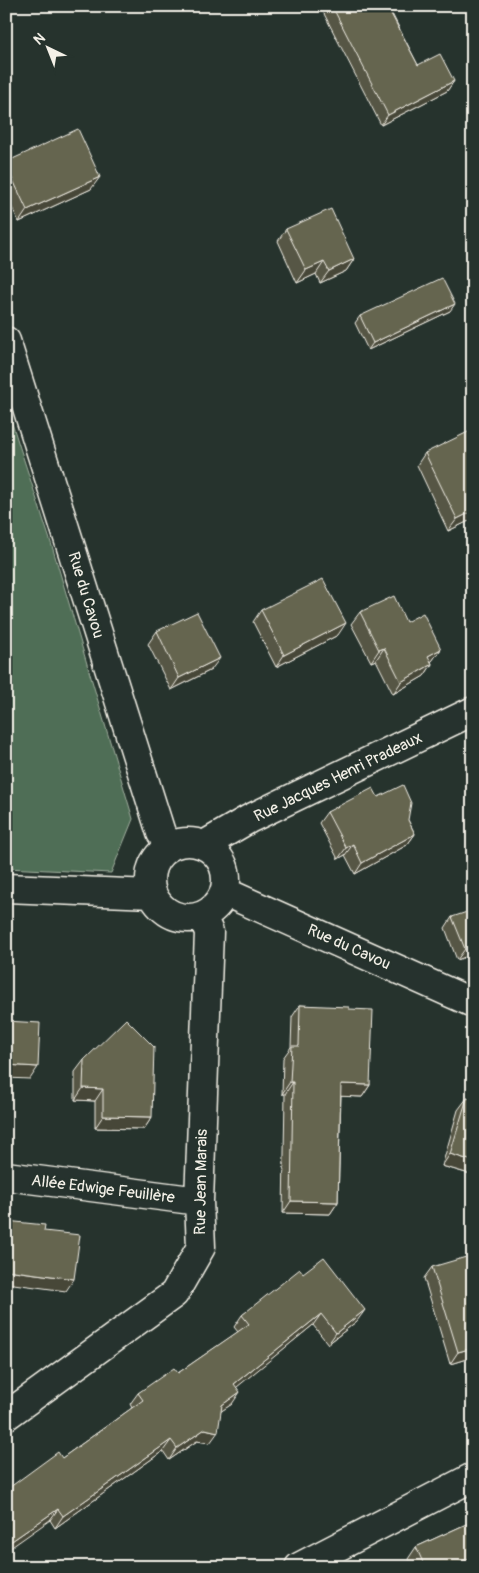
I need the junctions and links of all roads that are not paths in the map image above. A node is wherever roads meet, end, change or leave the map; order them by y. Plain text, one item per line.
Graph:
1 (6, 341) edge
2 (473, 711) edge
3 (204, 845) junction
4 (170, 846) junction
5 (6, 888) edge
6 (225, 892) junction
7 (152, 894) junction
8 (202, 916) junction
9 (473, 1003) edge
10 (6, 1176) edge
11 (199, 1201) junction
12 (6, 1416) edge
13 (473, 1477) edge
14 (299, 1567) edge

1 - 4 street, Rue du Cavou
2 - 3 street, Rue Jacques Henri Pradeaux
3 - 4 street
3 - 6 street
4 - 7 street
5 - 7 street
6 - 8 street
6 - 9 street, Rue du Cavou
7 - 8 street
8 - 11 street, Rue Jean Marais
10 - 11 street, Allée Edwige Feuillère
11 - 12 street, Rue Jean Marais
13 - 14 street

